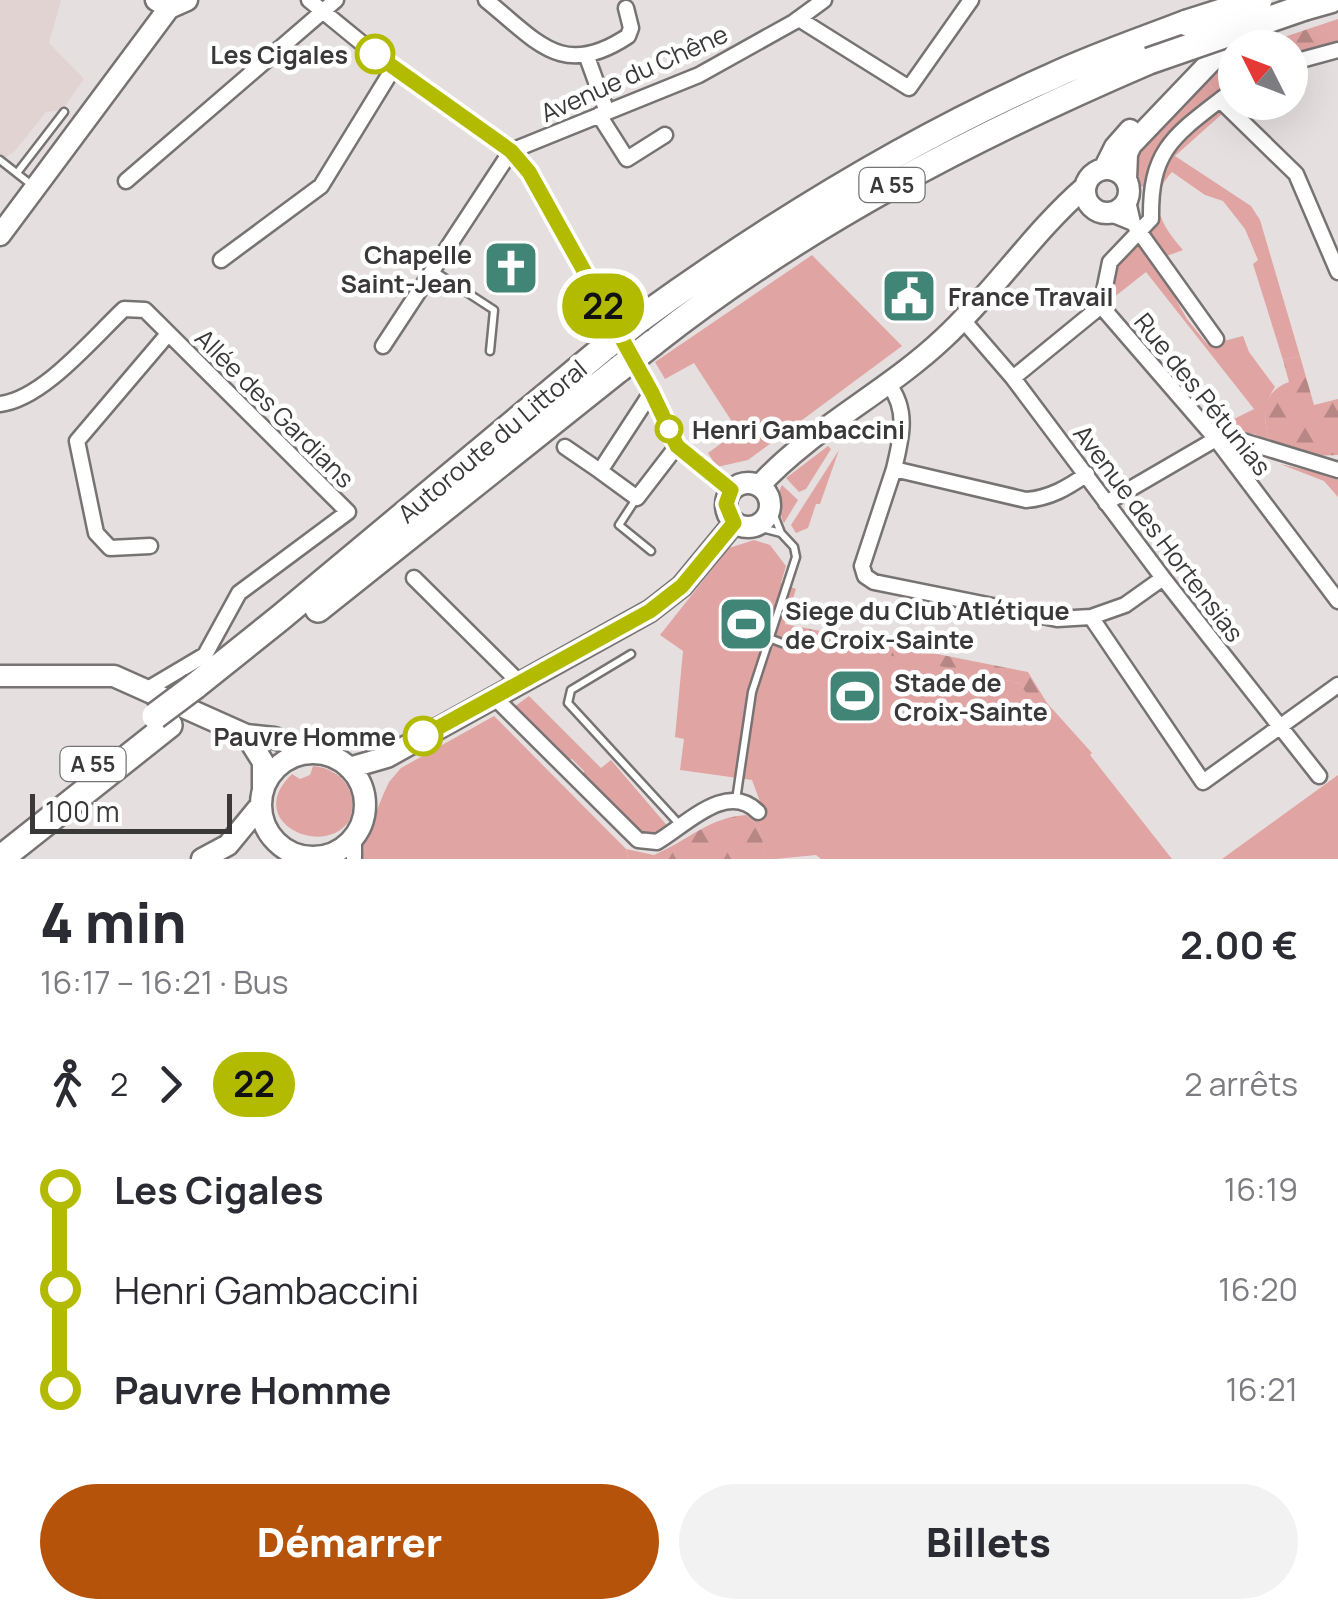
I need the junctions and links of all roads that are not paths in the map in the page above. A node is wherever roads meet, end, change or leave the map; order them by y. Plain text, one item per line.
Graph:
1 (310, 0) edge
2 (336, 0) edge
3 (486, 0) edge
4 (824, 0) edge
5 (971, 0) edge
6 (1251, 0) edge
7 (1259, 0) edge
8 (1268, 0) edge
9 (170, 3) edge
10 (1317, 4) edge
11 (626, 8) dead end
12 (1204, 10) edge
13 (322, 12) junction
14 (798, 19) junction
15 (1338, 50) edge
16 (587, 57) junction
17 (1308, 58) edge
18 (394, 67) junction
19 (1218, 102) edge
20 (64, 112) dead end
21 (603, 114) junction
22 (1241, 120) edge
23 (665, 136) dead end
24 (511, 151) junction
25 (0, 160) edge
26 (1104, 169) junction
27 (17, 173) junction
28 (1126, 179) junction
29 (126, 180) dead end
30 (34, 186) junction
31 (1085, 187) junction
32 (1111, 208) junction
33 (1057, 216) junction
34 (1137, 228) junction
35 (0, 235) edge
36 (221, 260) dead end
37 (432, 270) junction
38 (1338, 272) edge
39 (1101, 306) junction
40 (962, 320) junction
41 (168, 334) junction
42 (1216, 339) dead end
43 (383, 346) dead end
44 (490, 352) dead end
45 (1013, 378) junction
46 (890, 384) junction
47 (652, 393) junction
48 (0, 404) edge
49 (1216, 439) junction
50 (677, 446) junction
51 (565, 447) dead end
52 (894, 468) junction
53 (1338, 470) edge
54 (600, 471) junction
55 (1086, 474) junction
56 (759, 486) junction
57 (731, 490) junction
58 (636, 498) junction
59 (1106, 503) junction
60 (770, 505) junction
61 (744, 525) junction
62 (781, 533) junction
63 (150, 546) dead end
64 (650, 551) dead end
65 (414, 578) dead end
66 (1162, 578) junction
67 (1338, 601) edge
68 (1091, 617) junction
69 (769, 638) junction
70 (782, 643) dead end
71 (631, 654) dead end
72 (0, 676) edge
73 (519, 682) junction
74 (1338, 685) edge
75 (146, 690) junction
76 (201, 690) junction
77 (493, 696) junction
78 (1280, 726) junction
79 (246, 735) junction
80 (320, 753) junction
81 (387, 757) junction
82 (350, 768) junction
83 (1319, 776) dead end
84 (262, 797) junction
85 (364, 797) junction
86 (736, 800) junction
87 (758, 812) dead end
88 (36, 820) junction
89 (681, 826) junction
90 (354, 836) junction
91 (0, 838) edge
92 (228, 844) junction
93 (282, 848) junction
94 (323, 858) edge
95 (0, 859) edge
96 (202, 859) edge
97 (354, 859) edge

1 - 13 street
2 - 13 street
3 - 16 street
4 - 14 street, Avenue du Chêne
5 - 14 street
6 - 26 main road
7 - 12 highway, Autoroute du Littoral / A 55, bridge
8 - 28 main road
9 - 30 main road
10 - 76 highway, Autoroute du Littoral / A 55, bridge
11 - 16 street
12 - 76 highway, Autoroute du Littoral / A 55, bridge
13 - 18 street
13 - 29 street
14 - 21 street, Avenue du Chêne
15 - 17 street
16 - 21 street
18 - 24 street
18 - 36 street
19 - 34 street
20 - 27 lane
21 - 23 street
21 - 24 street, Avenue du Chêne
22 - 38 street
24 - 37 street
24 - 47 street
25 - 27 lane
26 - 28 main road
26 - 31 main road
27 - 30 lane
28 - 32 main road
30 - 35 main road
31 - 32 main road
31 - 33 main road
32 - 33 main road
32 - 34 street
33 - 40 main road
34 - 39 street
34 - 42 street
37 - 43 street
37 - 44 lane
39 - 45 street, Rue des Pétunias
39 - 49 street, Rue des Pétunias
40 - 45 street, Avenue des Hortensias
40 - 46 main road
41 - 48 street, Allée des Gardians
41 - 63 street
41 - 75 street, Allée des Gardians
45 - 55 street, Avenue des Hortensias
46 - 52 street
46 - 56 main road
47 - 50 street
47 - 54 street
49 - 53 street
49 - 59 street
49 - 67 street, Rue des Pétunias
50 - 57 street
50 - 58 street
51 - 54 street
52 - 55 street
52 - 68 street
54 - 58 street
55 - 59 street, Avenue des Hortensias
56 - 57 main road
56 - 60 main road
57 - 61 main road
58 - 64 lane
59 - 66 street, Avenue des Hortensias
60 - 61 main road
60 - 62 lane
61 - 62 lane
61 - 73 main road
62 - 69 lane
65 - 73 street
66 - 68 street
66 - 78 street, Avenue des Hortensias
68 - 78 street
69 - 70 lane
69 - 86 lane
71 - 89 lane
72 - 75 main road
73 - 77 main road
74 - 78 street
75 - 79 main road
76 - 88 highway, Autoroute du Littoral / A 55
77 - 81 main road
77 - 89 street
78 - 83 street, Avenue des Hortensias
79 - 80 main road
79 - 84 main road
80 - 82 main road
80 - 84 main road
81 - 82 main road
81 - 85 main road
82 - 85 main road
84 - 92 main road
84 - 93 main road
85 - 90 main road
86 - 87 street
86 - 89 street
88 - 91 highway
88 - 95 highway
90 - 94 main road
90 - 97 street
92 - 93 main road
92 - 96 main road
93 - 94 main road

